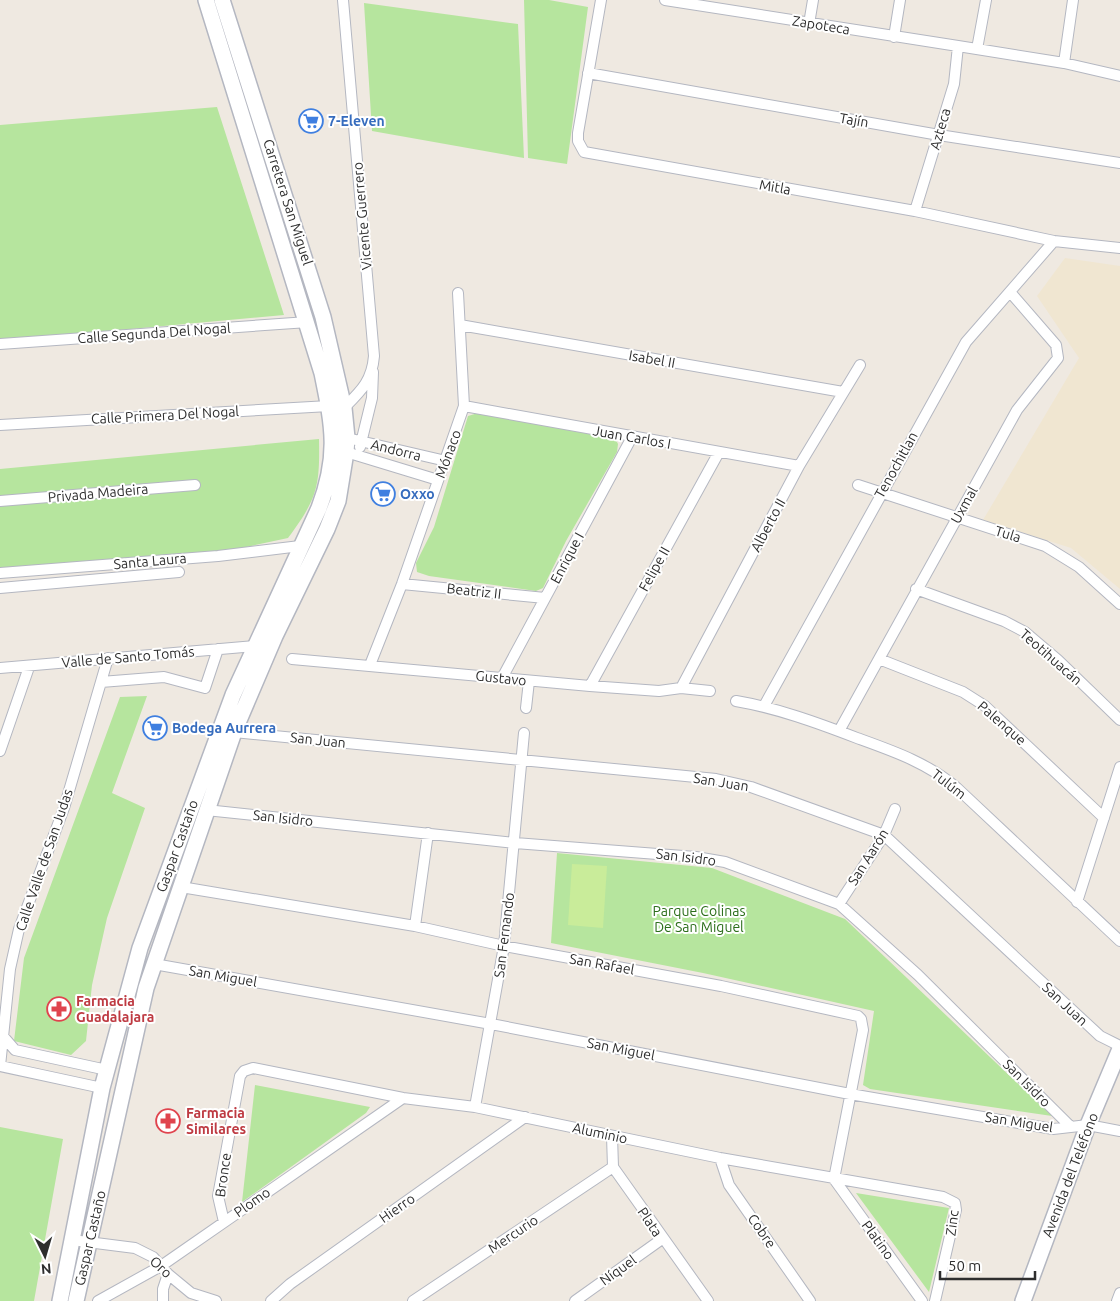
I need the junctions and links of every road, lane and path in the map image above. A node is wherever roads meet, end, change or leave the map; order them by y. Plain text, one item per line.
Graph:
1 (206, 0) edge
2 (222, 0) edge
3 (343, 0) edge
4 (602, 0) edge
5 (665, 0) edge
6 (813, 0) edge
7 (900, 0) edge
8 (986, 0) edge
9 (1073, 0) edge
10 (809, 24) junction
11 (894, 37) junction
12 (958, 46) junction
13 (977, 49) junction
14 (1064, 63) junction
15 (588, 73) junction
16 (1120, 76) edge
17 (939, 135) junction
18 (1120, 163) edge
19 (915, 211) junction
20 (1054, 241) junction
21 (1120, 248) edge
22 (1010, 292) junction
23 (458, 293) dead end
24 (308, 322) junction
25 (460, 325) junction
26 (0, 344) edge
27 (860, 365) dead end
28 (373, 372) junction
29 (843, 392) junction
30 (464, 406) junction
31 (336, 407) junction
32 (0, 425) edge
33 (632, 437) junction
34 (353, 447) junction
35 (719, 452) junction
36 (446, 462) junction
37 (799, 466) junction
38 (438, 480) junction
39 (195, 485) dead end
40 (858, 486) dead end
41 (880, 493) junction
42 (0, 501) edge
43 (956, 518) junction
44 (300, 546) junction
45 (179, 572) dead end
46 (0, 573) edge
47 (402, 584) junction
48 (0, 588) edge
49 (916, 590) junction
50 (545, 598) junction
51 (1120, 604) edge
52 (255, 646) junction
53 (218, 650) junction
54 (108, 658) junction
55 (292, 659) dead end
56 (879, 659) junction
57 (370, 664) junction
58 (28, 666) junction
59 (0, 668) edge
60 (502, 678) junction
61 (529, 681) junction
62 (101, 682) junction
63 (590, 686) junction
64 (681, 688) junction
65 (710, 691) dead end
66 (736, 701) dead end
67 (764, 706) junction
68 (526, 708) dead end
69 (1120, 720) edge
70 (839, 731) junction
71 (234, 732) junction
72 (524, 733) dead end
73 (0, 751) edge
74 (522, 762) junction
75 (1120, 767) edge
76 (895, 809) dead end
77 (206, 810) junction
78 (1104, 818) junction
79 (428, 833) junction
80 (884, 835) junction
81 (515, 843) junction
82 (181, 887) junction
83 (1078, 902) junction
84 (839, 904) junction
85 (415, 926) junction
86 (1120, 940) edge
87 (504, 946) junction
88 (154, 964) junction
89 (491, 1024) junction
90 (1, 1034) edge
91 (1120, 1048) edge
92 (0, 1066) edge
93 (107, 1070) junction
94 (244, 1070) joint
95 (102, 1088) junction
96 (850, 1094) junction
97 (403, 1098) junction
98 (475, 1107) junction
99 (525, 1117) junction
100 (1088, 1125) junction
101 (1071, 1127) junction
102 (1120, 1130) edge
103 (612, 1136) junction
104 (720, 1158) junction
105 (613, 1167) junction
106 (834, 1180) junction
107 (955, 1203) joint
108 (224, 1222) junction
109 (662, 1239) junction
110 (72, 1240) junction
111 (91, 1241) junction
112 (165, 1270) junction
113 (1120, 1293) edge
114 (60, 1301) edge
115 (76, 1301) edge
116 (98, 1301) edge
117 (163, 1301) edge
118 (216, 1301) edge
119 (271, 1301) edge
120 (413, 1301) edge
121 (575, 1301) edge
122 (708, 1301) edge
123 (810, 1301) edge
124 (922, 1301) edge
125 (935, 1301) edge
126 (1023, 1301) edge
127 (1117, 1301) edge

1 - 24 main road, Carretera San Miguel
2 - 31 main road, Carretera San Miguel
3 - 28 street, Vicente Guerrero
4 - 15 street, Mitla
5 - 10 street, Zapoteca
6 - 10 street
7 - 11 street
8 - 13 street
9 - 14 street
10 - 11 street, Zapoteca
11 - 12 street, Zapoteca
12 - 13 street, Zapoteca
12 - 17 street, Azteca
13 - 14 street, Zapoteca
14 - 16 street, Zapoteca
15 - 17 street, Tajín
15 - 19 street, Mitla
17 - 18 street, Tajín
17 - 19 street, Azteca
19 - 20 street, Mitla
20 - 21 street, Mitla
20 - 22 street, Tenochitlan
22 - 41 street, Tenochitlan
22 - 43 street, Uxmal
23 - 25 street, Mónaco
24 - 26 street, Calle Segunda Del Nogal
24 - 31 main road, Carretera San Miguel
25 - 29 street, Isabel II
25 - 30 street, Mónaco
27 - 29 street, Alberto II
28 - 31 street
28 - 34 street, Vicente Guerrero
29 - 37 street, Alberto II
30 - 33 street, Juan Carlos I
30 - 36 street, Mónaco
31 - 32 street, Calle Primera Del Nogal
31 - 34 main road, Gaspar Castaño
31 - 44 main road, Gaspar Castaño
33 - 35 street, Juan Carlos I
33 - 50 street, Enrique I
34 - 36 street, Andorra
34 - 38 street, Andorra
34 - 71 main road, Gaspar Castaño
35 - 37 street, Juan Carlos I
35 - 63 street, Felipe II
36 - 38 street, Mónaco
37 - 64 street, Alberto II
38 - 47 street, Mónaco
39 - 42 street, Privada Madeira
40 - 41 street, Tula
41 - 43 street, Tula
41 - 67 street, Tenochitlan
43 - 49 street, Uxmal
43 - 51 street, Tula
44 - 46 street, Santa Laura
44 - 52 main road, Gaspar Castaño
45 - 48 street
47 - 50 street, Beatriz II
47 - 57 street, Mónaco
49 - 56 street, Uxmal
49 - 69 street, Teotihuacán
50 - 60 street, Enrique I
52 - 53 street, Valle de Santo Tomás
52 - 93 main road, Gaspar Castaño
53 - 54 street, Valle de Santo Tomás
53 - 62 street
54 - 58 street, Valle de Santo Tomás
54 - 62 street, Calle Valle de San Judas
55 - 57 street, Gustavo
56 - 70 street, Uxmal
56 - 78 street, Palenque
57 - 60 street, Gustavo
58 - 59 street, Valle de Santo Tomás
58 - 73 street
60 - 61 street, Gustavo
61 - 63 street, Gustavo
61 - 68 street
62 - 90 street, Calle Valle de San Judas
63 - 64 street, Gustavo
64 - 65 street, Gustavo
66 - 67 street, Tulúm
67 - 70 street, Tulúm
70 - 83 street, Tulúm
71 - 74 street, San Juan
71 - 77 main road, Gaspar Castaño
72 - 74 street, San Fernando
74 - 80 street, San Juan
74 - 81 street, San Fernando
75 - 78 street
76 - 80 street, San Aarón
77 - 79 street, San Isidro
77 - 82 main road, Gaspar Castaño
78 - 83 street
79 - 81 street, San Isidro
79 - 85 street
80 - 84 street, San Aarón
80 - 91 street, San Juan
81 - 84 street, San Isidro
81 - 87 street, San Fernando
82 - 85 street, San Rafael
82 - 88 main road, Gaspar Castaño
83 - 86 street, Tulúm
84 - 101 street, San Isidro
85 - 87 street, San Rafael
87 - 89 street, San Fernando
87 - 96 street, San Rafael
88 - 89 street, San Miguel
88 - 111 main road, Gaspar Castaño
89 - 96 street, San Miguel
89 - 98 street, San Fernando
90 - 92 street, Calle Valle de San Judas
90 - 93 street
91 - 100 main road, Avenida del Teléfono
92 - 95 street
93 - 95 main road, Gaspar Castaño
94 - 97 street, Aluminio
94 - 108 street, Bronce
95 - 110 main road, Gaspar Castaño
96 - 101 street, San Miguel
96 - 106 street, San Rafael
97 - 98 street, Aluminio
97 - 108 street, Plomo
98 - 99 street, Aluminio
99 - 103 street, Aluminio
99 - 119 street, Hierro
100 - 101 street, San Miguel
100 - 102 street, San Miguel
100 - 126 main road, Avenida del Teléfono
103 - 104 street, Aluminio
103 - 105 street
104 - 106 street, Aluminio
104 - 123 street, Cobre
105 - 109 street, Plata
105 - 120 street, Mercurio
106 - 107 street, Aluminio
106 - 124 street, Platino
107 - 125 street, Zinc
108 - 112 street, Plomo
109 - 121 street, Níquel
109 - 122 street, Plata
110 - 111 street, Oro
110 - 114 main road, Gaspar Castaño
111 - 112 street, Oro
111 - 115 main road, Gaspar Castaño
112 - 116 street, Plomo
112 - 117 street
112 - 118 street, Oro
113 - 127 street

